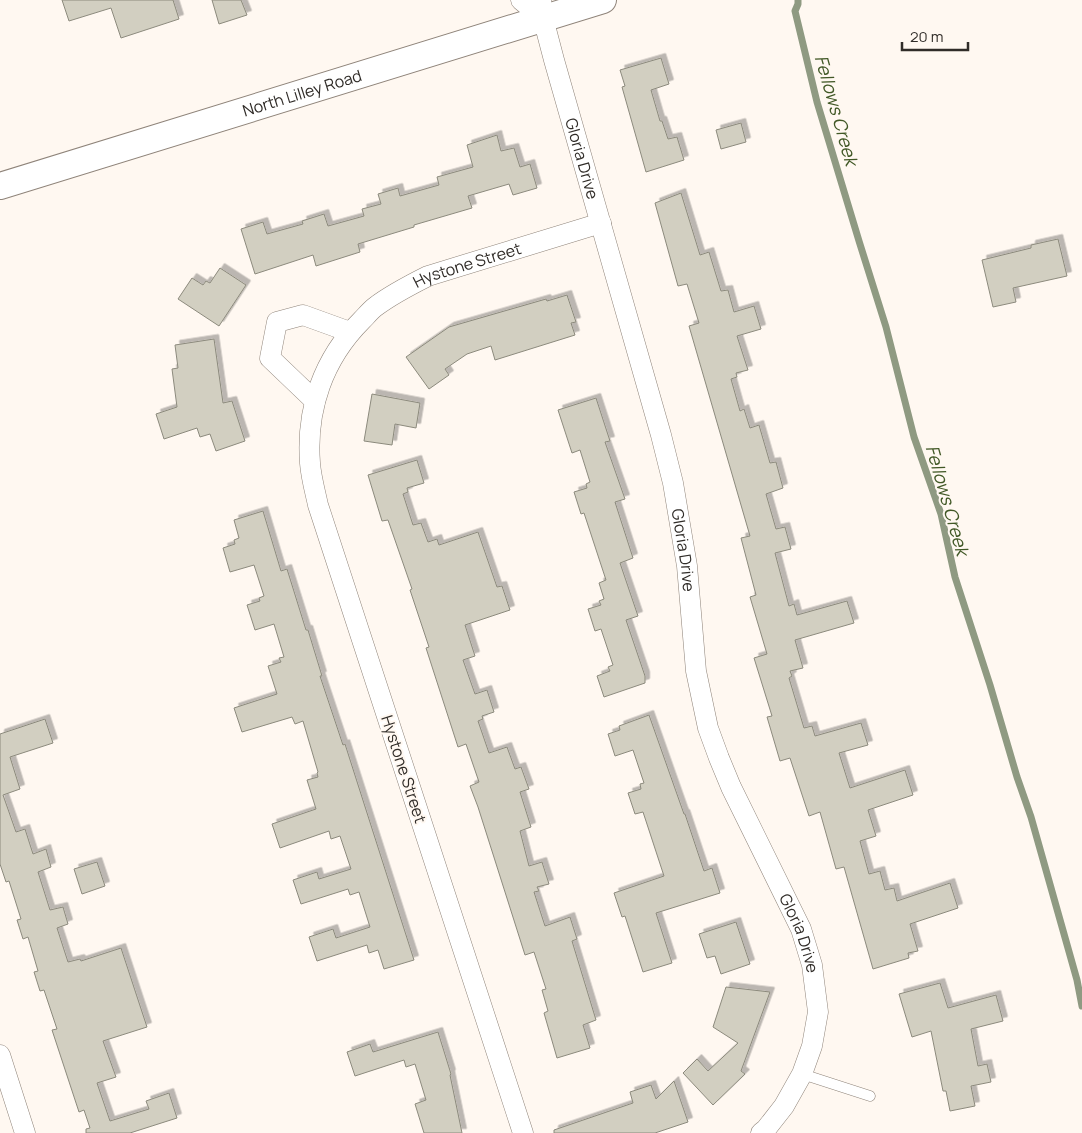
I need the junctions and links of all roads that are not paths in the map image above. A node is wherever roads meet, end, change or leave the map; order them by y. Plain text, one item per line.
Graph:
1 (521, 0) edge
2 (603, 0) edge
3 (542, 9) edge
4 (0, 186) edge
5 (600, 224) junction
6 (350, 332) junction
7 (315, 401) junction
8 (0, 1055) edge
9 (802, 1074) junction
10 (870, 1096) dead end
11 (25, 1133) edge
12 (523, 1133) edge
13 (761, 1133) edge

1 - 3 street
2 - 3 street, North Lilley Road
3 - 4 street, North Lilley Road
3 - 5 street, Gloria Drive
5 - 6 street, Hystone Street
5 - 9 street, Gloria Drive
6 - 7 street, Hystone Street
6 - 7 street
7 - 12 street, Hystone Street
8 - 11 street
9 - 10 lane
9 - 13 street, Gloria Drive

